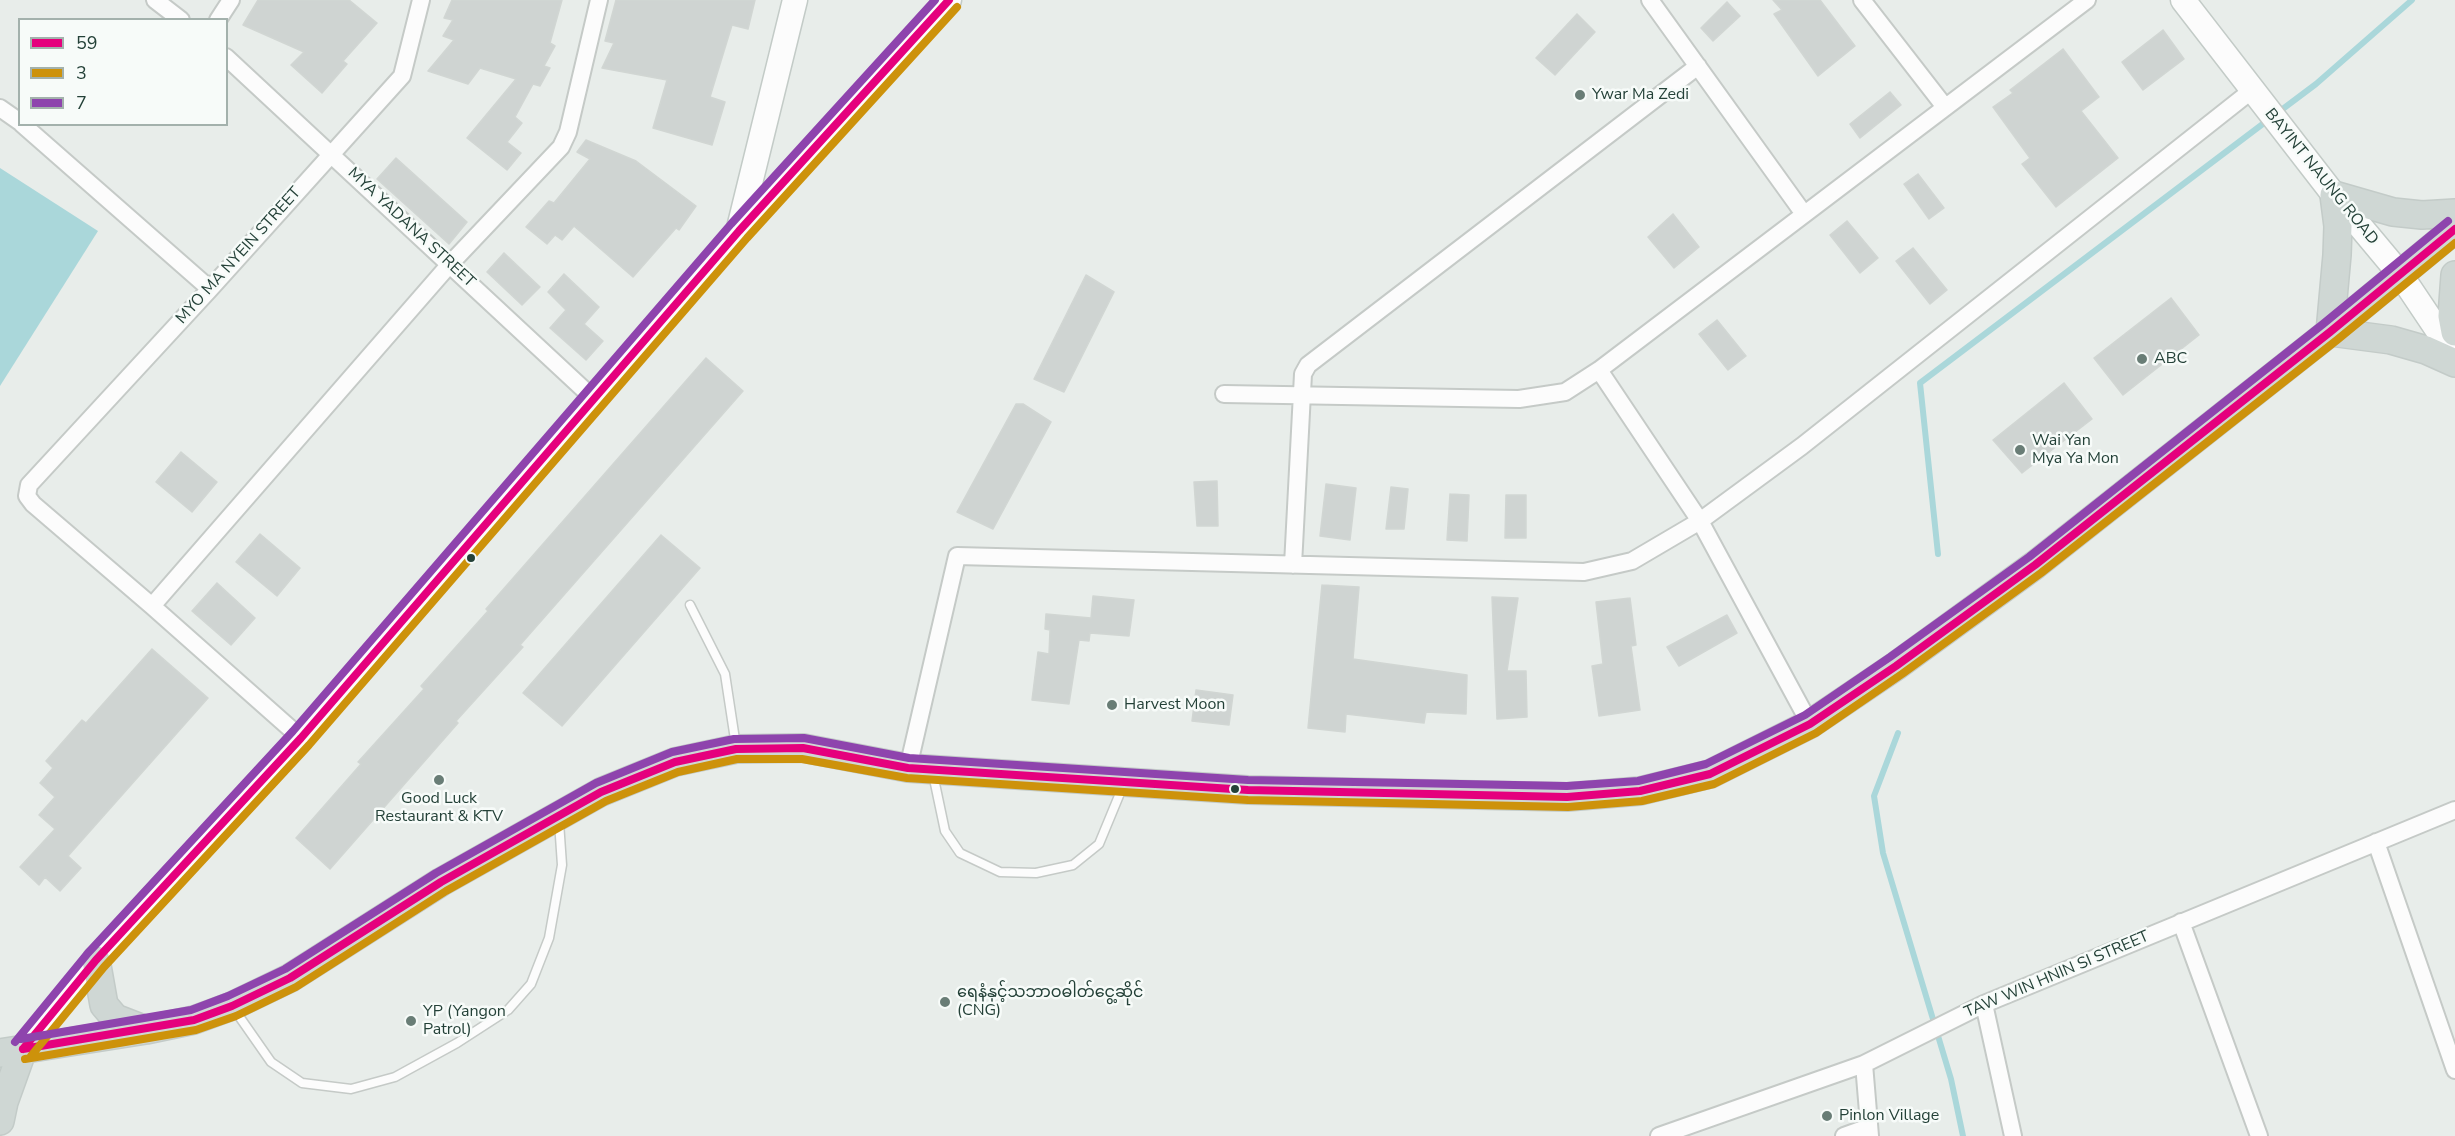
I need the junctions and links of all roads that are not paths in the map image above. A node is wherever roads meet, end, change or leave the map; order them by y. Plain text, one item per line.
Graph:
1 (155, 0) edge
2 (231, 0) edge
3 (421, 0) edge
4 (599, 0) edge
5 (795, 0) edge
6 (950, 0) edge
7 (1650, 0) edge
8 (1862, 0) edge
9 (2087, 0) edge
10 (2183, 0) edge
11 (178, 18) edge
12 (219, 18) edge
13 (228, 59) edge
14 (1698, 66) junction
15 (2251, 91) junction
16 (1944, 107) junction
17 (0, 108) edge
18 (18, 121) edge
19 (24, 126) edge
20 (331, 154) junction
21 (2334, 195) junction
22 (2455, 213) edge
23 (1804, 214) junction
24 (2455, 229) edge
25 (739, 231) junction
26 (450, 264) junction
27 (2400, 274) junction
28 (2455, 275) edge
29 (210, 289) junction
30 (2330, 332) junction
31 (2455, 332) edge
32 (2455, 356) edge
33 (2455, 363) edge
34 (1599, 370) junction
35 (1224, 394) dead end
36 (1302, 395) junction
37 (594, 399) junction
38 (1700, 521) junction
39 (1293, 565) junction
40 (690, 604) dead end
41 (153, 606) junction
42 (1810, 724) junction
43 (301, 738) junction
44 (736, 749) junction
45 (920, 768) junction
46 (1125, 782) junction
47 (2455, 810) edge
48 (559, 816) junction
49 (2376, 842) junction
50 (2181, 922) junction
51 (96, 960) junction
52 (1984, 1005) junction
53 (232, 1006) junction
54 (146, 1030) junction
55 (12, 1051) edge
56 (1864, 1064) junction
57 (2455, 1070) edge
58 (0, 1121) edge
59 (1870, 1132) edge
60 (1659, 1136) edge
61 (1844, 1136) edge
62 (2013, 1136) edge
63 (2259, 1136) edge

1 - 11 street
2 - 12 street
3 - 20 street, MYO MA NYEIN STREET
4 - 26 street
5 - 25 main road
6 - 25 main road
7 - 14 street
8 - 16 street
9 - 16 street
10 - 15 main road, BAYINT NAUNG ROAD
13 - 20 street, MYA YADANA STREET
14 - 23 street
14 - 36 street
15 - 21 main road, BAYINT NAUNG ROAD
15 - 38 street
16 - 23 street
17 - 18 street
19 - 29 street
20 - 26 street, MYA YADANA STREET
20 - 29 street, MYO MA NYEIN STREET
21 - 22 main road
21 - 27 main road, BAYINT NAUNG ROAD
21 - 30 main road
23 - 34 street
24 - 27 main road
25 - 37 main road
26 - 37 street, MYA YADANA STREET
26 - 41 street
27 - 30 main road
27 - 32 main road, BAYINT NAUNG ROAD
28 - 31 main road
29 - 41 street, MYO MA NYEIN STREET
30 - 33 main road
30 - 42 main road
34 - 36 street
34 - 38 street
35 - 36 street
36 - 39 street
37 - 43 main road
38 - 39 street
38 - 42 street
39 - 45 street
40 - 44 lane
41 - 43 street
42 - 46 main road
43 - 51 main road
44 - 45 main road
44 - 48 main road
45 - 46 main road
45 - 46 lane
47 - 49 street, TAW WIN HNIN SI STREET
48 - 53 main road
48 - 53 lane
49 - 50 street, TAW WIN HNIN SI STREET
49 - 57 street
50 - 52 street, TAW WIN HNIN SI STREET
50 - 63 street
51 - 54 main road
51 - 55 main road
52 - 56 street, TAW WIN HNIN SI STREET
52 - 62 street
53 - 54 main road
54 - 55 main road
55 - 58 main road
56 - 59 street
56 - 60 street, TAW WIN HNIN SI STREET
59 - 61 street

